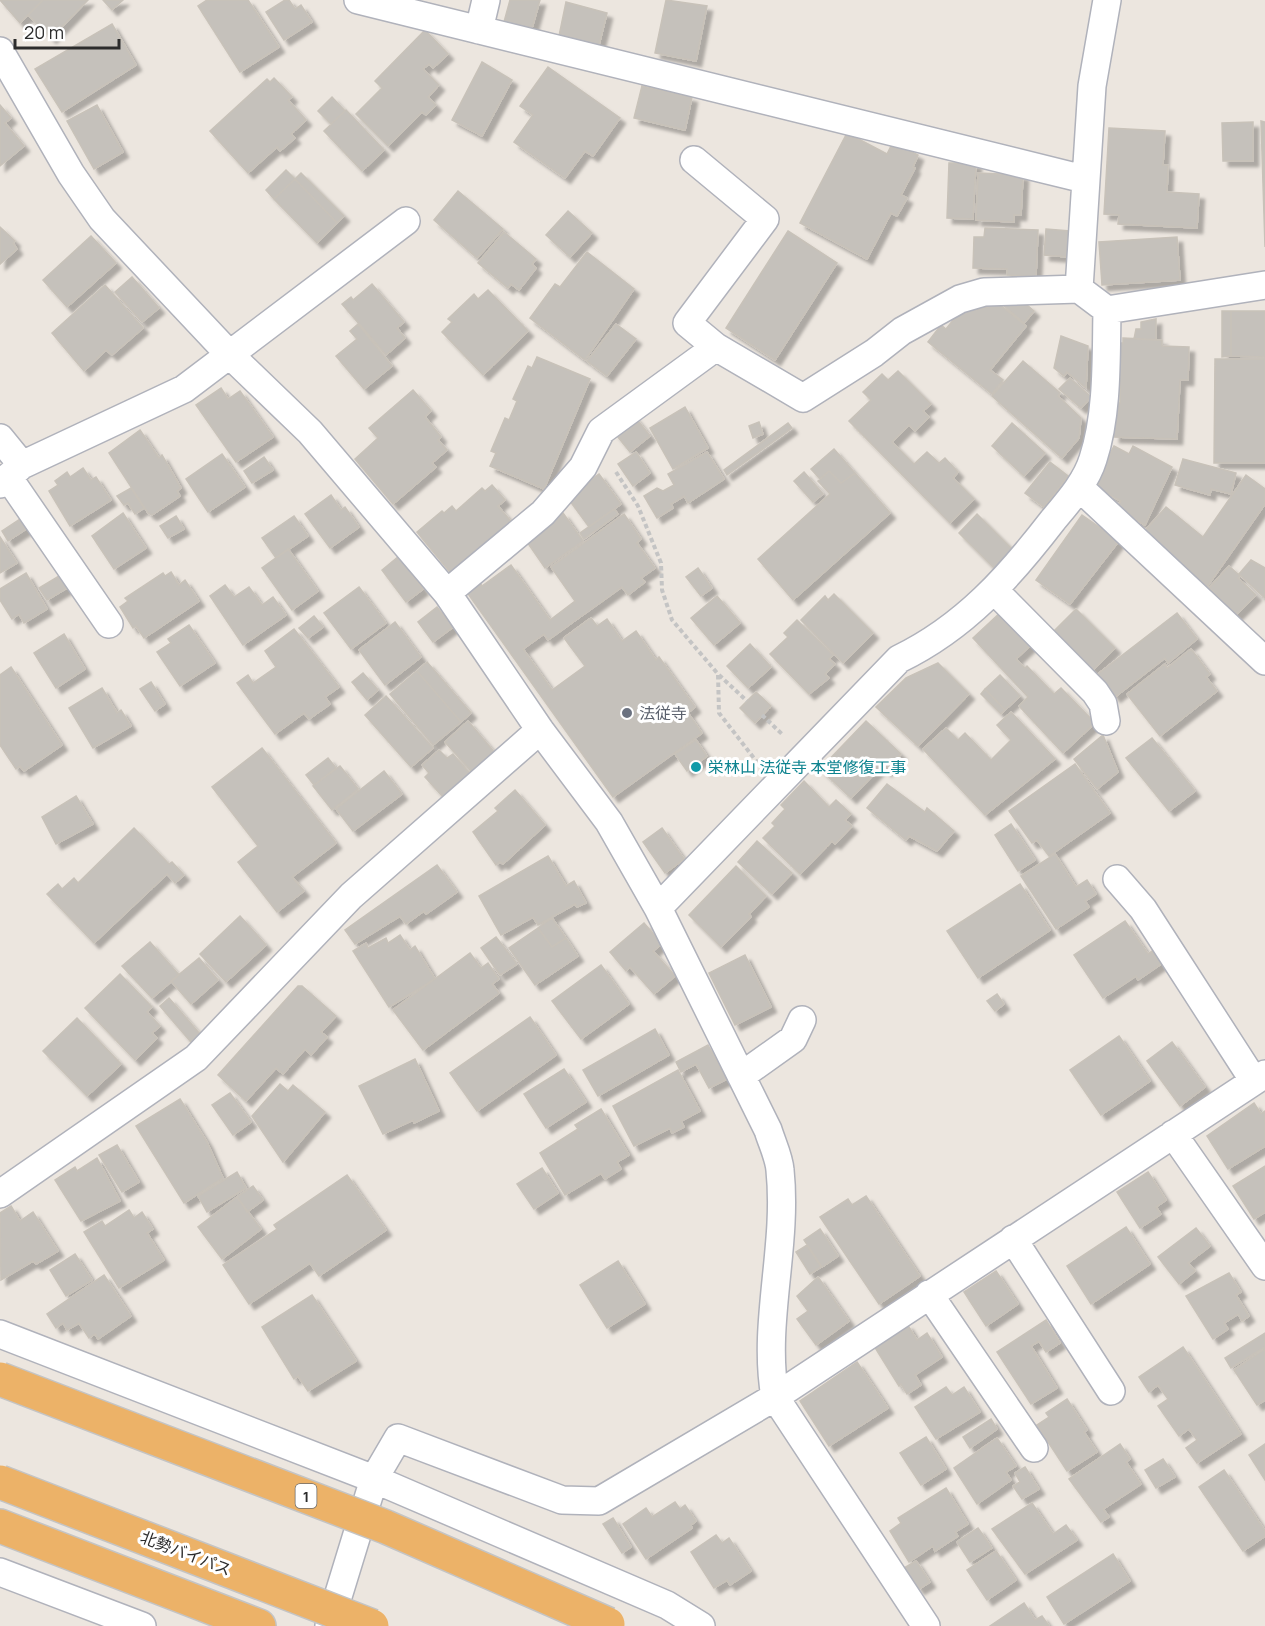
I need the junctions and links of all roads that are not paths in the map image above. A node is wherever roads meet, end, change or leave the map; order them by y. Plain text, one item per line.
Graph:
1 (358, 0) edge
2 (486, 0) edge
3 (1107, 0) edge
4 (479, 30) junction
5 (0, 51) edge
6 (694, 160) dead end
7 (1084, 179) junction
8 (406, 221) dead end
9 (1265, 285) edge
10 (1079, 290) junction
11 (1107, 310) junction
12 (716, 347) junction
13 (230, 354) junction
14 (0, 438) edge
15 (10, 475) edge
16 (1079, 487) junction
17 (995, 591) junction
18 (447, 593) junction
19 (109, 624) dead end
20 (1265, 661) edge
21 (1106, 721) dead end
22 (540, 730) junction
23 (1117, 879) dead end
24 (658, 908) junction
25 (802, 1020) dead end
26 (741, 1076) junction
27 (1260, 1078) edge
28 (1173, 1134) junction
29 (0, 1194) edge
30 (1013, 1239) junction
31 (1265, 1266) edge
32 (929, 1294) junction
33 (0, 1334) edge
34 (0, 1379) edge
35 (1112, 1391) dead end
36 (775, 1397) junction
37 (1034, 1448) dead end
38 (374, 1479) junction
39 (0, 1482) edge
40 (0, 1526) edge
41 (0, 1572) edge
42 (610, 1625) edge
43 (142, 1626) edge
44 (259, 1626) edge
45 (329, 1626) edge
46 (372, 1626) edge
47 (701, 1626) edge
48 (926, 1626) edge

1 - 4 street
2 - 4 street
3 - 7 street
4 - 7 street
5 - 13 street
6 - 12 street
7 - 10 street
8 - 13 street
9 - 11 street
10 - 11 street
10 - 12 street
11 - 16 street
12 - 18 street
13 - 15 street
13 - 18 street
14 - 15 street
15 - 19 street
16 - 17 street
16 - 20 street
17 - 21 street
17 - 24 street
18 - 22 street
22 - 24 street
22 - 29 street
23 - 27 street
24 - 26 street
25 - 26 street
26 - 36 street
27 - 28 street
28 - 30 street
28 - 31 street
30 - 32 street
30 - 35 street
32 - 36 street
32 - 37 street
33 - 38 street
34 - 42 highway, 1, bridge
36 - 38 street
36 - 48 street
38 - 45 street
38 - 47 street
39 - 46 highway, 北勢バイパス, bridge
40 - 44 highway
41 - 43 street

